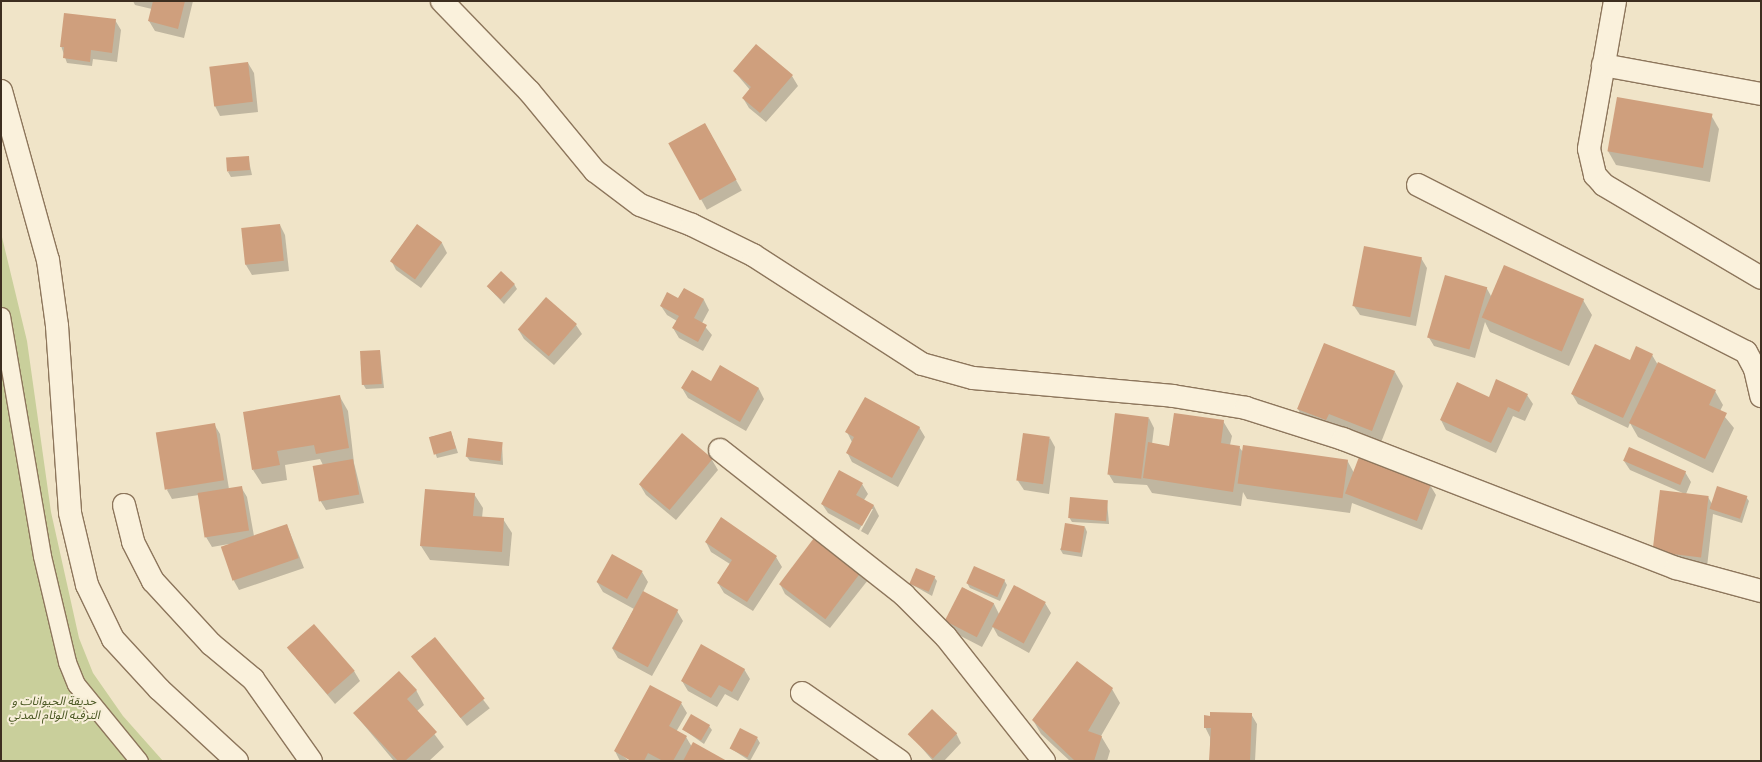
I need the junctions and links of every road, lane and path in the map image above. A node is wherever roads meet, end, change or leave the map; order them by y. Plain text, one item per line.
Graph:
1 (442, 1) edge
2 (1615, 1) edge
3 (1603, 65) junction
4 (1, 91) edge
5 (1761, 94) edge
6 (1418, 185) dead end
7 (1761, 278) edge
8 (1, 316) edge
9 (1761, 396) edge
10 (720, 450) dead end
11 (124, 505) dead end
12 (1761, 591) edge
13 (802, 693) dead end
14 (139, 761) edge
15 (237, 761) edge
16 (311, 761) edge
17 (900, 761) edge
18 (1044, 761) edge

1 - 12 street
2 - 3 street
3 - 5 street
3 - 7 street
4 - 15 street
6 - 9 street
8 - 14 lane
10 - 18 street
11 - 16 street
13 - 17 street

